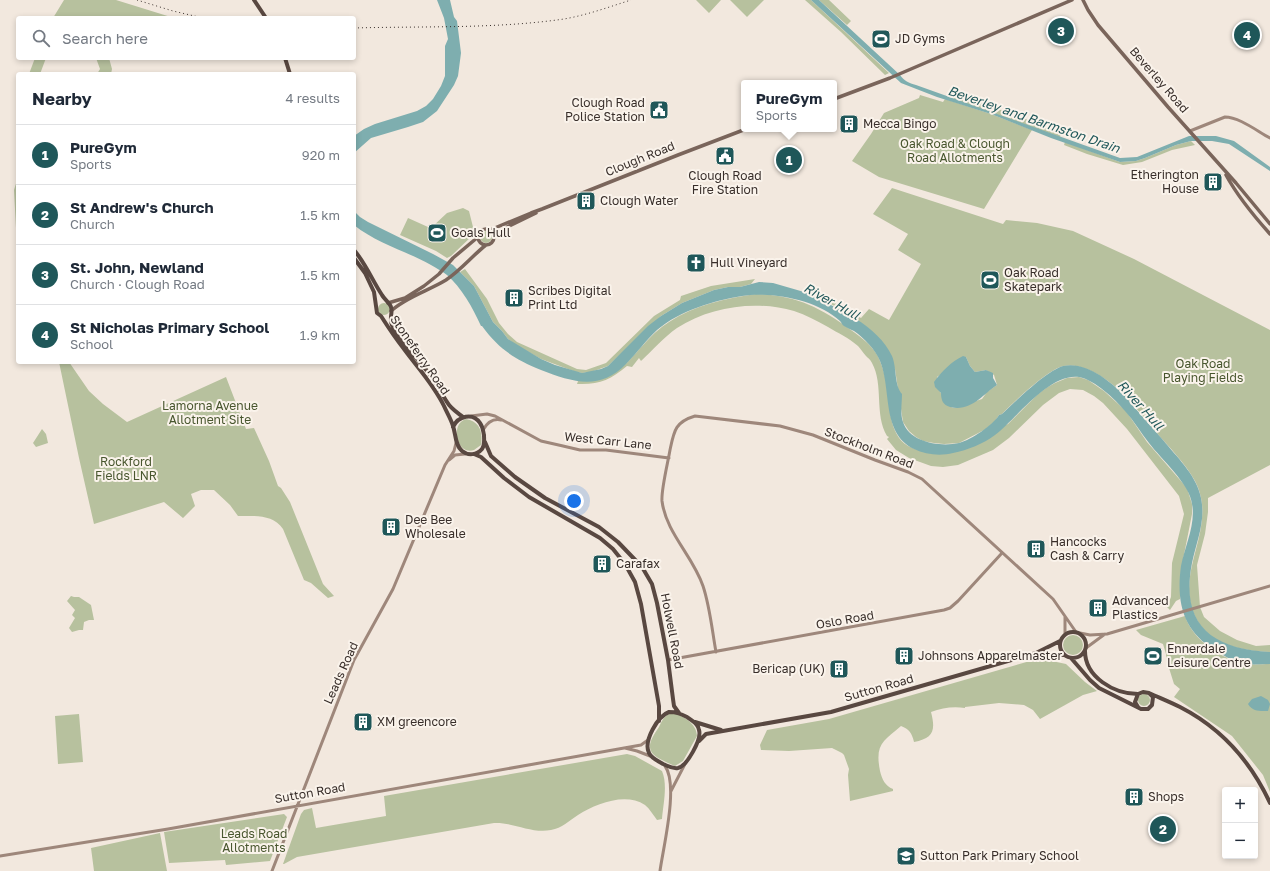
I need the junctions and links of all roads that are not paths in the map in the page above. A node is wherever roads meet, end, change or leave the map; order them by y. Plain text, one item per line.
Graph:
1 (254, 0) edge
2 (1072, 0) edge
3 (1083, 0) edge
4 (265, 16) edge
5 (286, 60) edge
6 (289, 72) edge
7 (837, 98) edge
8 (741, 131) edge
9 (1191, 133) junction
10 (1270, 138) edge
11 (1224, 170) junction
12 (542, 210) junction
13 (1270, 224) edge
14 (1265, 228) junction
15 (490, 230) junction
16 (1270, 234) edge
17 (494, 236) junction
18 (478, 237) junction
19 (486, 245) junction
20 (356, 253) edge
21 (356, 261) edge
22 (388, 303) junction
23 (376, 308) junction
24 (390, 312) junction
25 (381, 316) junction
26 (470, 416) junction
27 (463, 417) junction
28 (502, 420) junction
29 (454, 427) junction
30 (483, 431) junction
31 (456, 442) junction
32 (485, 442) junction
33 (466, 454) junction
34 (474, 454) junction
35 (669, 458) junction
36 (445, 465) junction
37 (1002, 553) junction
38 (1270, 586) edge
39 (1065, 615) junction
40 (1078, 632) junction
41 (1065, 634) junction
42 (1107, 634) junction
43 (1060, 641) junction
44 (1086, 649) junction
45 (716, 652) junction
46 (1036, 654) junction
47 (1065, 655) junction
48 (1071, 658) junction
49 (668, 660) junction
50 (1149, 693) junction
51 (1138, 694) junction
52 (1167, 702) junction
53 (1152, 705) junction
54 (1138, 707) junction
55 (679, 713) junction
56 (658, 721) junction
57 (695, 722) junction
58 (725, 731) junction
59 (648, 740) junction
60 (699, 741) junction
61 (623, 748) junction
62 (652, 757) junction
63 (686, 762) junction
64 (664, 765) junction
65 (670, 792) junction
66 (1270, 803) edge
67 (298, 805) junction
68 (0, 856) edge
69 (272, 871) edge
70 (660, 871) edge

1 - 4 highway
2 - 7 main road
3 - 9 main road, Beverley Road
5 - 6 highway
8 - 12 main road, Clough Road
9 - 10 street
9 - 11 main road, Beverley Road
11 - 13 main road, Beverley Road
11 - 14 main road, Beverley Road
12 - 15 main road, Clough Road
12 - 17 main road, Clough Road
13 - 14 main road
14 - 16 main road, Beverley Road
15 - 17 main road
15 - 18 main road
17 - 19 main road
18 - 19 main road
18 - 22 main road
19 - 24 main road
20 - 22 highway, Stoneferry Road
21 - 23 highway, Stoneferry Road
22 - 23 highway
22 - 24 highway
23 - 25 highway
24 - 25 highway
24 - 27 highway, Stoneferry Road
25 - 29 highway, Stoneferry Road
26 - 27 highway
26 - 28 street, West Carr Lane
26 - 30 highway
27 - 29 highway
28 - 30 street
28 - 35 street, West Carr Lane
29 - 31 highway
30 - 32 highway
31 - 33 highway
31 - 36 street, Leads Road
32 - 34 highway
32 - 49 highway, Holwell Road
33 - 34 highway
33 - 36 street
34 - 56 highway, Holwell Road
35 - 37 street, Stockholm Road
35 - 45 street, Stockholm Road
36 - 67 street, Leads Road
37 - 39 street, Stockholm Road
37 - 45 street, Oslo Road
38 - 42 street
39 - 40 street, Stockholm Road
39 - 41 street
40 - 41 highway
40 - 42 street
40 - 44 highway
41 - 43 highway
42 - 44 street
43 - 46 highway
43 - 47 highway
44 - 48 highway
44 - 51 highway
45 - 49 street, Oslo Road
46 - 47 highway
46 - 58 highway, Sutton Road
47 - 48 highway
48 - 54 highway
49 - 55 highway, Holwell Road
50 - 51 highway
50 - 52 highway
50 - 53 highway
51 - 54 highway
52 - 53 highway
52 - 66 highway
53 - 54 highway
55 - 56 highway
55 - 57 highway
56 - 59 highway
57 - 58 highway
57 - 60 highway
58 - 60 highway, Sutton Road
59 - 61 street, Sutton Road
59 - 62 highway
60 - 63 highway
61 - 62 street, Sutton Road
61 - 67 street, Sutton Road
62 - 64 highway
63 - 64 highway
63 - 65 street
64 - 65 street
65 - 70 street
67 - 68 street, Sutton Road
67 - 69 street, Leads Road

